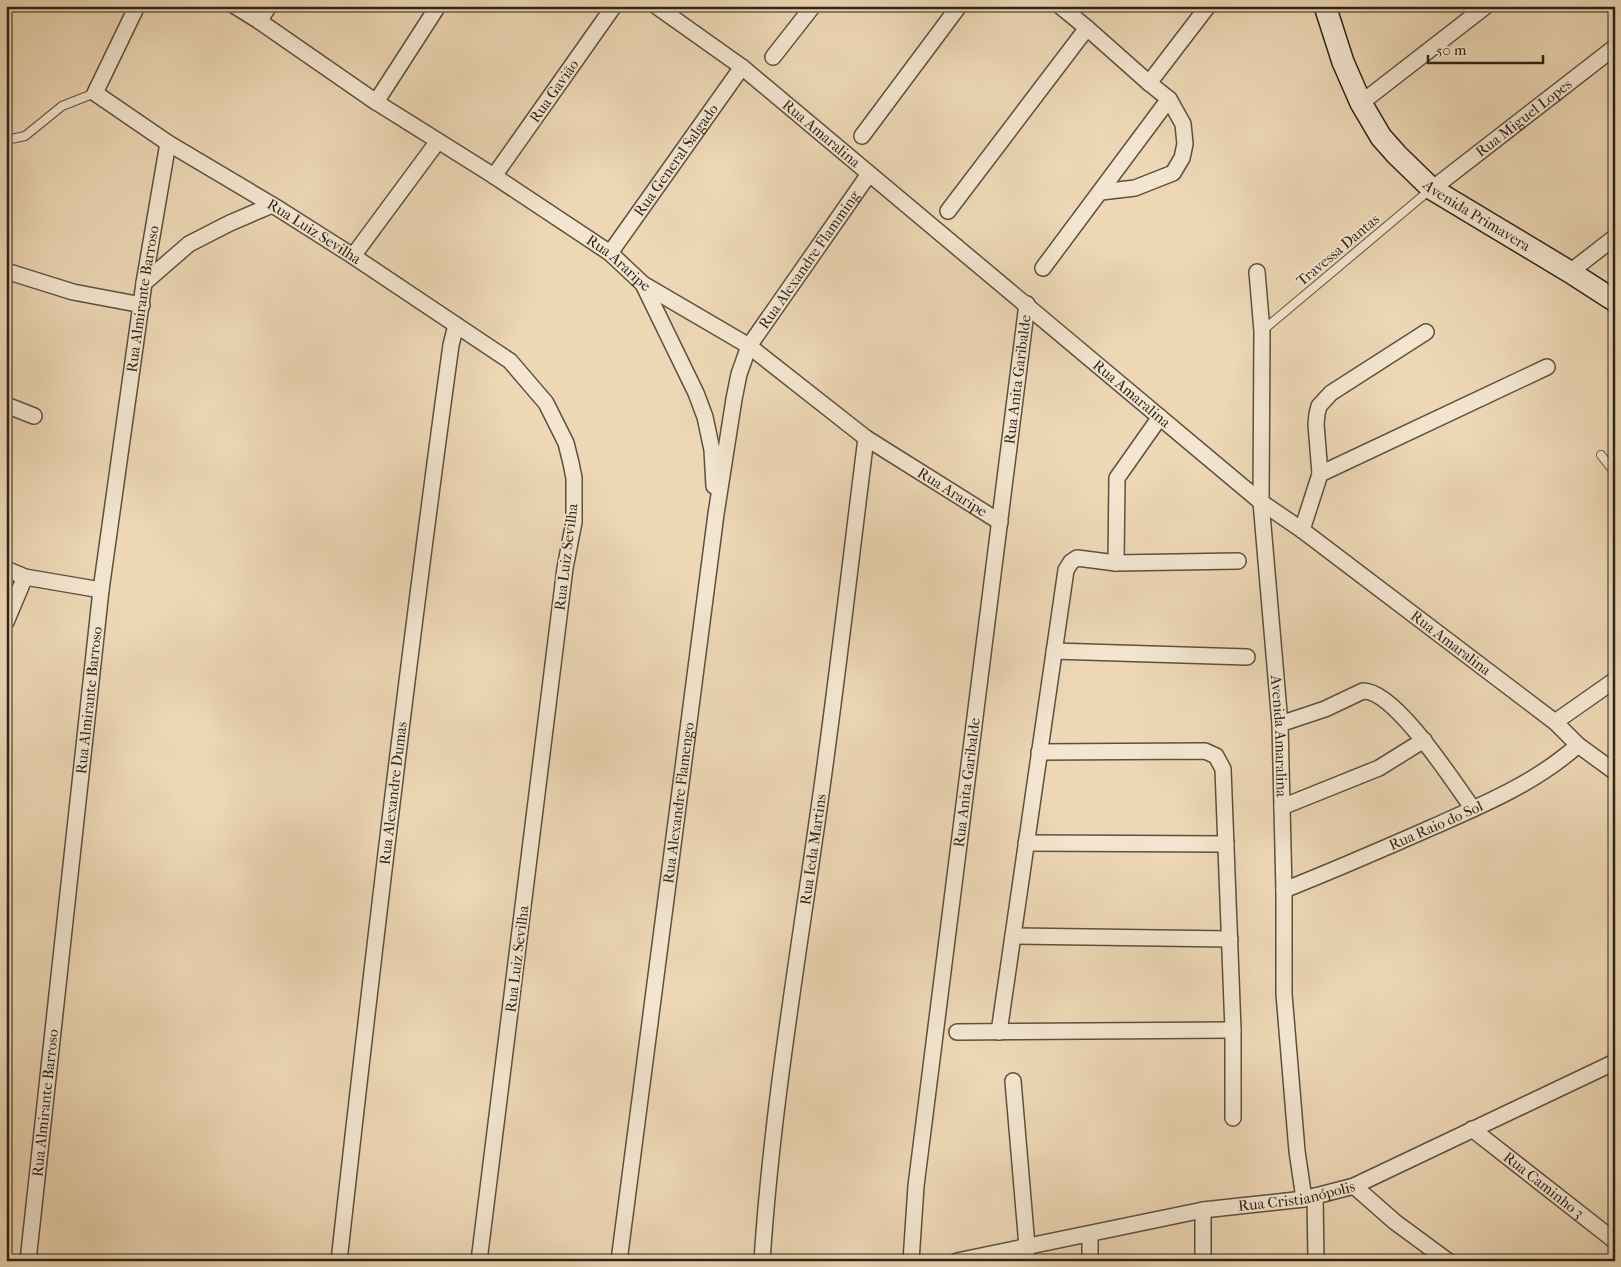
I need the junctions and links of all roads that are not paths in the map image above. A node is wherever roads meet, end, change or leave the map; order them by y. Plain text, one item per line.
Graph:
1 (137, 6) edge
2 (235, 6) edge
3 (269, 6) edge
4 (438, 6) edge
5 (614, 6) edge
6 (656, 6) edge
7 (813, 6) edge
8 (959, 6) edge
9 (1060, 6) edge
10 (1208, 6) edge
11 (1326, 6) edge
12 (1486, 6) edge
13 (259, 21) junction
14 (1087, 28) junction
15 (1615, 46) edge
16 (773, 58) dead end
17 (742, 67) junction
18 (1149, 84) junction
19 (96, 94) junction
20 (1169, 99) junction
21 (376, 102) junction
22 (1361, 103) junction
23 (862, 136) dead end
24 (6, 140) edge
25 (438, 141) junction
26 (168, 143) junction
27 (868, 174) junction
28 (494, 176) junction
29 (1432, 189) junction
30 (1101, 192) junction
31 (272, 205) junction
32 (948, 211) dead end
33 (1615, 237) edge
34 (610, 253) junction
35 (353, 256) junction
36 (1043, 268) dead end
37 (6, 271) edge
38 (1257, 272) dead end
39 (1570, 272) junction
40 (144, 283) junction
41 (643, 284) junction
42 (1615, 301) edge
43 (1027, 304) junction
44 (142, 305) junction
45 (456, 325) junction
46 (1262, 331) junction
47 (1426, 332) dead end
48 (749, 346) junction
49 (1547, 367) dead end
50 (6, 405) edge
51 (34, 416) dead end
52 (1160, 417) junction
53 (866, 438) junction
54 (1601, 455) dead end
55 (1615, 472) edge
56 (1320, 474) junction
57 (1262, 502) junction
58 (716, 514) junction
59 (1000, 522) junction
60 (1302, 530) junction
61 (1238, 561) dead end
62 (1116, 562) junction
63 (6, 569) edge
64 (26, 577) junction
65 (101, 590) junction
66 (6, 622) edge
67 (1054, 651) junction
68 (1247, 657) dead end
69 (1615, 680) edge
70 (1555, 722) junction
71 (1280, 724) junction
72 (1424, 740) junction
73 (1578, 745) junction
74 (1039, 752) junction
75 (1615, 772) edge
76 (1282, 807) junction
77 (1473, 810) junction
78 (1026, 843) junction
79 (1226, 844) junction
80 (1284, 890) junction
81 (1013, 936) junction
82 (1230, 939) junction
83 (1233, 1030) junction
84 (957, 1032) dead end
85 (999, 1032) junction
86 (1611, 1068) edge
87 (1012, 1081) dead end
88 (1233, 1118) dead end
89 (1472, 1129) junction
90 (1354, 1186) junction
91 (1309, 1197) junction
92 (1203, 1210) junction
93 (1090, 1234) junction
94 (1615, 1241) edge
95 (1026, 1253) edge
96 (28, 1261) edge
97 (339, 1261) edge
98 (479, 1261) edge
99 (619, 1261) edge
100 (762, 1261) edge
101 (911, 1261) edge
102 (957, 1261) edge
103 (1090, 1261) edge
104 (1203, 1261) edge
105 (1316, 1261) edge
106 (1448, 1261) edge

1 - 19 street
2 - 13 street, Rua Araripe
3 - 13 street
4 - 21 street
5 - 28 street, Rua Gavião
6 - 17 street, Rua Amaralina
7 - 16 street
8 - 23 street
9 - 14 street
10 - 18 street
11 - 22 street, Avenida Primavera
12 - 22 street
13 - 21 street, Rua Araripe
14 - 18 street
14 - 32 street
15 - 29 street, Rua Miguel Lopes
17 - 27 street, Rua Amaralina
17 - 34 street, Rua General Salgado
18 - 20 street
19 - 24 lane
19 - 26 street, Rua Luiz Sevilha
20 - 30 street
20 - 30 street
21 - 25 street, Rua Araripe
22 - 29 street, Avenida Primavera
25 - 28 street, Rua Araripe
25 - 35 street
26 - 31 street, Rua Luiz Sevilha
26 - 40 street, Rua Almirante Barroso
27 - 43 street, Rua Amaralina
27 - 48 street, Rua Alexandre Flamming
28 - 34 street, Rua Araripe
29 - 39 street, Avenida Primavera
29 - 46 lane, Travessa Dantas
30 - 36 street
31 - 35 street, Rua Luiz Sevilha
31 - 40 street
33 - 39 street
34 - 41 street, Rua Araripe
35 - 45 street, Rua Luiz Sevilha
37 - 44 street
38 - 46 street, Avenida Amaralina
39 - 42 street, Avenida Primavera
40 - 44 street, Rua Almirante Barroso
41 - 48 street, Rua Araripe
41 - 58 street
43 - 52 street, Rua Amaralina
43 - 59 street, Rua Anita Garibalde
44 - 65 street, Rua Almirante Barroso
45 - 97 street, Rua Alexandre Dumas
45 - 98 street, Rua Luiz Sevilha
46 - 57 street, Avenida Amaralina
47 - 56 street
48 - 53 street, Rua Araripe
48 - 58 street, Rua Alexandre Flamengo
49 - 56 street
50 - 51 street
52 - 57 street, Rua Amaralina
52 - 62 street
53 - 59 street, Rua Araripe
53 - 100 street, Rua Ieda Martins
54 - 55 lane
56 - 60 street
57 - 60 street, Rua Amaralina
57 - 71 street, Avenida Amaralina
58 - 99 street, Rua Alexandre Flamengo
59 - 101 street, Rua Anita Garibalde
60 - 70 street, Rua Amaralina
61 - 62 street
62 - 67 street
63 - 64 street
64 - 65 street
64 - 66 street
65 - 96 street, Rua Almirante Barroso
67 - 68 street
67 - 74 street
69 - 70 street
70 - 73 street, Rua Amaralina
71 - 72 street
71 - 76 street, Avenida Amaralina
72 - 76 street
72 - 77 street
73 - 75 street, Rua Amaralina
73 - 77 street, Rua Raio do Sol
74 - 78 street
74 - 79 street
76 - 80 street, Avenida Amaralina
77 - 80 street, Rua Raio do Sol
78 - 79 street
78 - 81 street
79 - 82 street
80 - 91 street, Avenida Amaralina
81 - 82 street
81 - 85 street
82 - 83 street
83 - 85 street
83 - 88 street
84 - 85 street
86 - 89 street, Rua Cristianópolis
87 - 95 street
89 - 90 street, Rua Cristianópolis
89 - 94 street, Rua Caminho 3
90 - 91 street, Rua Cristianópolis
90 - 106 street
91 - 92 street, Rua Cristianópolis
91 - 105 street, Avenida Amaralina
92 - 93 street, Rua Cristianópolis
92 - 104 street
93 - 95 street, Rua Cristianópolis
93 - 103 street
95 - 102 street, Rua Cristianópolis

